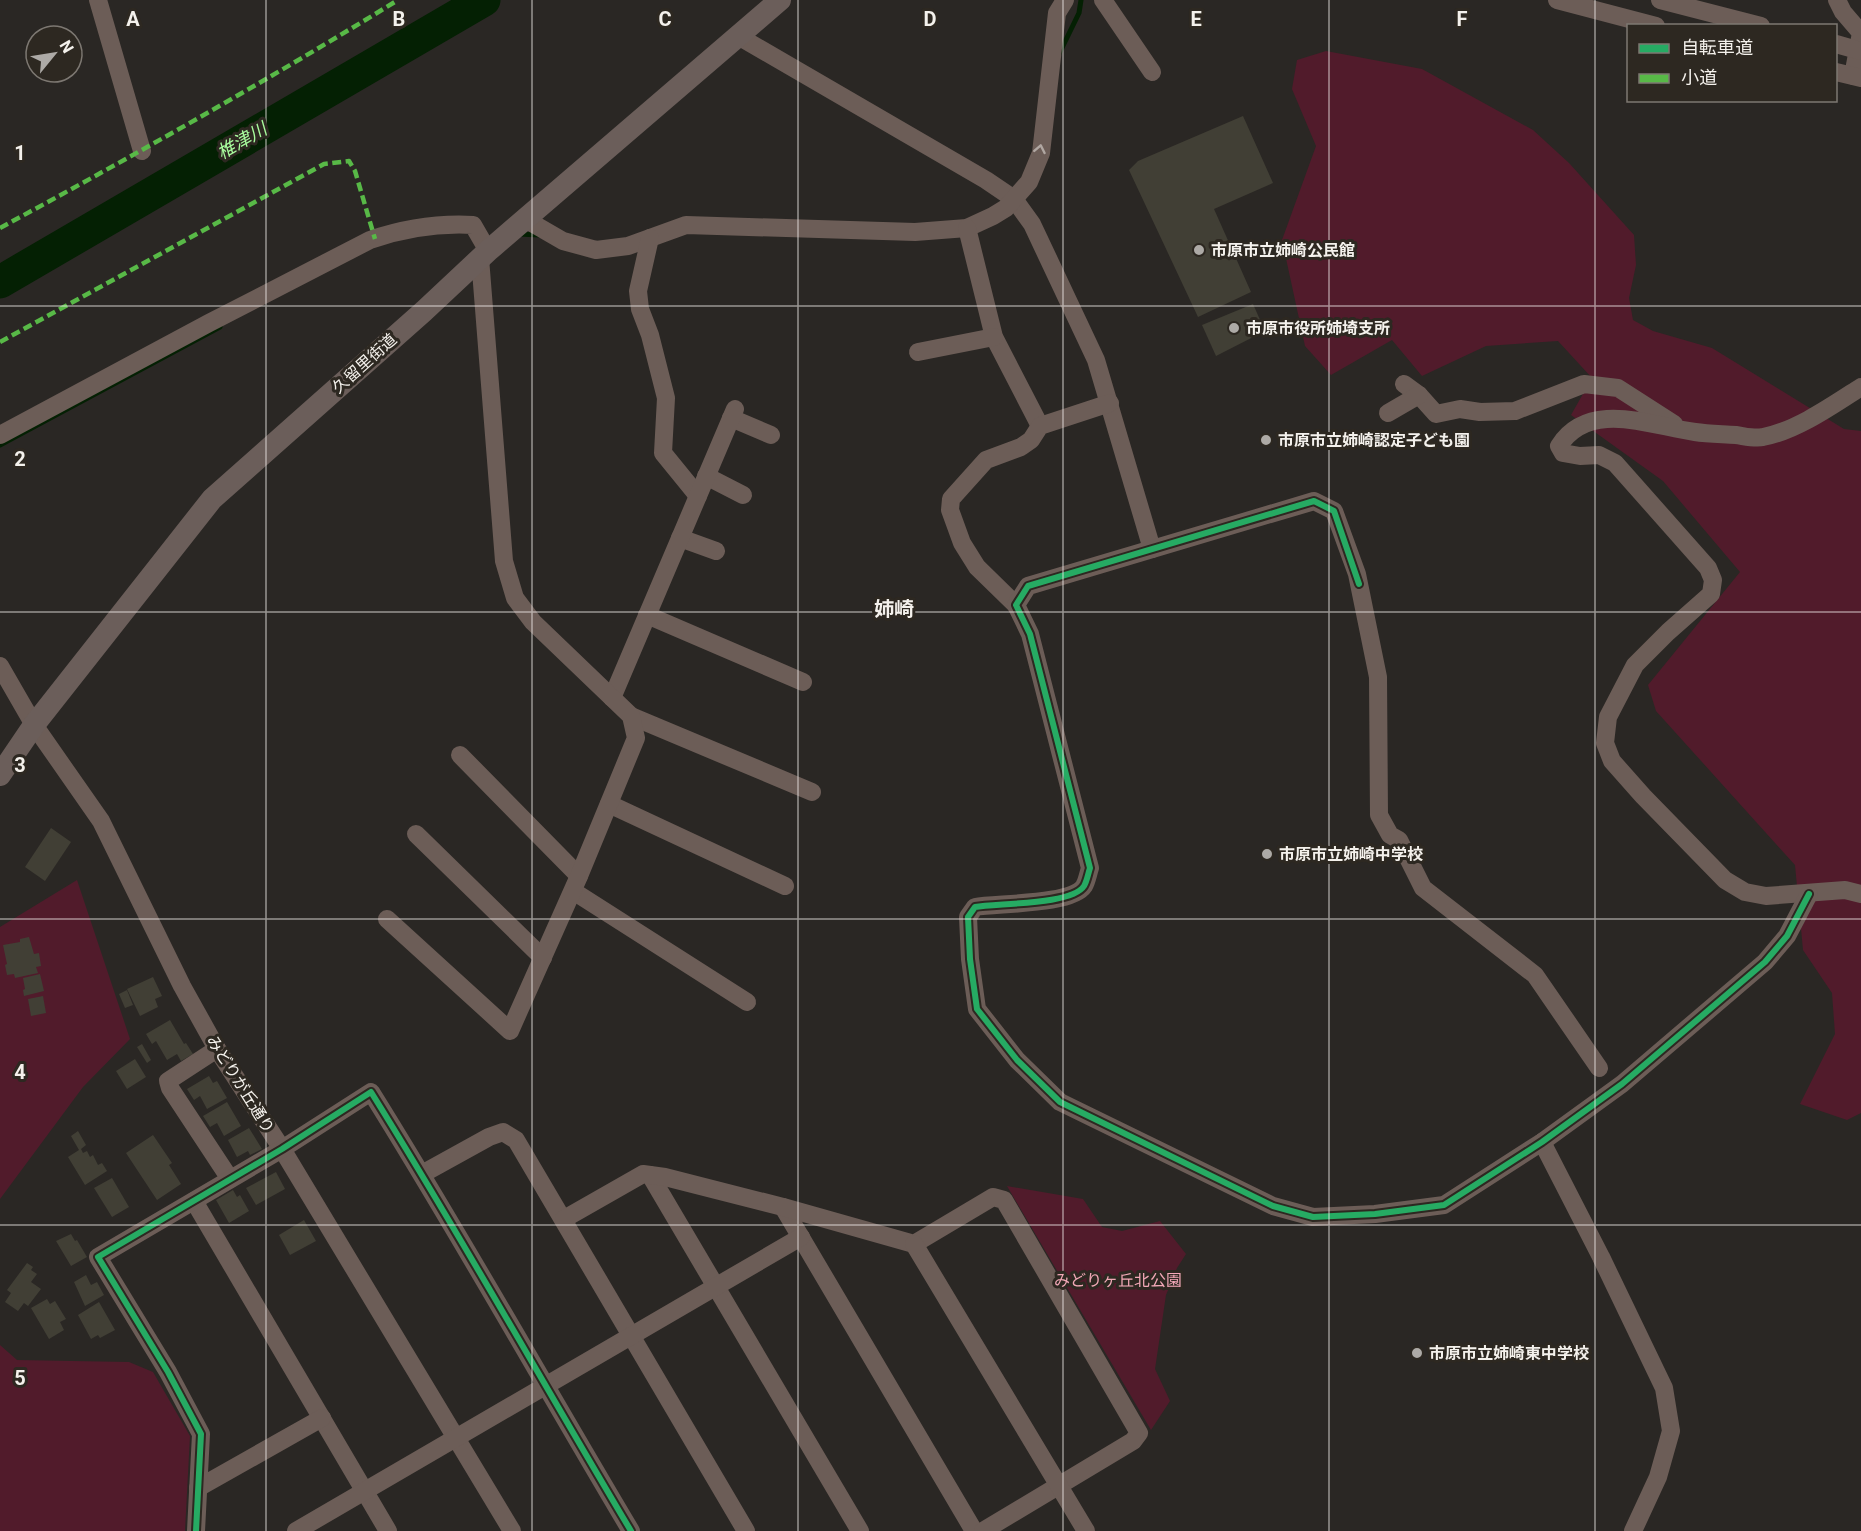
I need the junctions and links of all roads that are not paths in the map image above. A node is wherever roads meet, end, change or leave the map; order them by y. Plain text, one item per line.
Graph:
1 (98, 0) edge
2 (780, 0) edge
3 (1065, 0) edge
4 (1103, 0) edge
5 (1557, 0) edge
6 (1660, 0) edge
7 (1837, 0) edge
8 (1648, 24) edge
9 (1753, 24) edge
10 (738, 36) junction
11 (1837, 44) edge
12 (1860, 51) edge
13 (1152, 72) dead end
14 (1850, 75) edge
15 (142, 151) dead end
16 (1014, 199) junction
17 (525, 219) junction
18 (967, 228) junction
19 (650, 238) junction
20 (484, 251) junction
21 (993, 337) junction
22 (918, 352) dead end
23 (1861, 387) edge
24 (1110, 403) junction
25 (1388, 413) dead end
26 (1040, 426) junction
27 (1683, 430) junction
28 (0, 435) edge
29 (771, 435) dead end
30 (706, 476) junction
31 (743, 495) dead end
32 (698, 496) junction
33 (680, 538) junction
34 (1152, 549) junction
35 (716, 551) dead end
36 (1016, 604) junction
37 (648, 615) junction
38 (0, 666) edge
39 (803, 682) dead end
40 (612, 698) junction
41 (631, 716) junction
42 (34, 725) junction
43 (460, 755) dead end
44 (0, 775) edge
45 (812, 792) dead end
46 (609, 804) junction
47 (416, 834) dead end
48 (576, 883) junction
49 (785, 886) dead end
50 (1809, 894) junction
51 (1861, 894) edge
52 (387, 919) dead end
53 (543, 958) junction
54 (747, 1002) dead end
55 (218, 1049) junction
56 (1599, 1068) dead end
57 (1542, 1142) junction
58 (282, 1149) junction
59 (422, 1174) junction
60 (650, 1175) junction
61 (230, 1179) junction
62 (195, 1201) junction
63 (783, 1207) junction
64 (564, 1219) junction
65 (801, 1236) junction
66 (914, 1244) junction
67 (716, 1286) junction
68 (632, 1335) junction
69 (544, 1386) junction
70 (322, 1418) junction
71 (456, 1437) junction
72 (1059, 1487) junction
73 (198, 1488) junction
74 (365, 1491) junction
75 (196, 1531) edge
76 (296, 1531) edge
77 (388, 1531) edge
78 (512, 1531) edge
79 (631, 1531) edge
80 (747, 1531) edge
81 (860, 1531) edge
82 (974, 1531) edge
83 (983, 1531) edge
84 (1086, 1531) edge
85 (1633, 1531) edge

1 - 15 street
2 - 10 main road, 久留里街道
16 -> 3 street
4 - 13 street
5 - 8 street
6 - 9 street
7 - 12 street
10 - 16 street
10 - 17 main road, 久留里街道
11 - 12 street
12 - 14 street
16 - 18 street
16 - 24 street
17 - 19 street
17 - 20 main road, 久留里街道
18 - 19 street
18 - 21 street
19 - 32 street
20 - 28 street
20 - 40 street
20 - 42 main road, 久留里街道
21 - 22 street
21 - 26 street
23 - 27 street
24 - 26 street
24 - 34 street
25 - 27 street
26 - 36 street
27 - 50 street
29 - 30 street
30 - 31 street
30 - 32 street
32 - 33 street
33 - 35 street
33 - 37 street
34 - 36 street
34 - 56 street
36 - 57 street
37 - 39 street
37 - 40 street
38 - 42 street, みどりが丘通り
40 - 41 street
41 - 45 street
41 - 46 street
42 - 44 main road, 久留里街道
42 - 55 street, みどりが丘通り
43 - 48 street
46 - 48 street
46 - 49 street
47 - 53 street
48 - 53 street
48 - 54 street
50 - 51 street
50 - 57 street
52 - 53 street
55 - 58 street, みどりが丘通り
55 - 61 street
57 - 85 street
58 - 59 street
58 - 61 street
58 - 71 street, みどりが丘通り
59 - 64 street
59 - 69 street
60 - 63 street
60 - 64 street
60 - 67 street
61 - 62 street
62 - 70 street
62 - 73 street
63 - 65 street
63 - 66 street
64 - 68 street
65 - 67 street
65 - 82 street
66 - 72 street
66 - 72 street
67 - 68 street
67 - 81 street
68 - 69 street
68 - 80 street
69 - 71 street
69 - 79 street
70 - 73 street
70 - 74 street
71 - 74 street
71 - 78 street, みどりが丘通り
72 - 83 street
72 - 84 street
73 - 75 street
74 - 76 street
74 - 77 street

